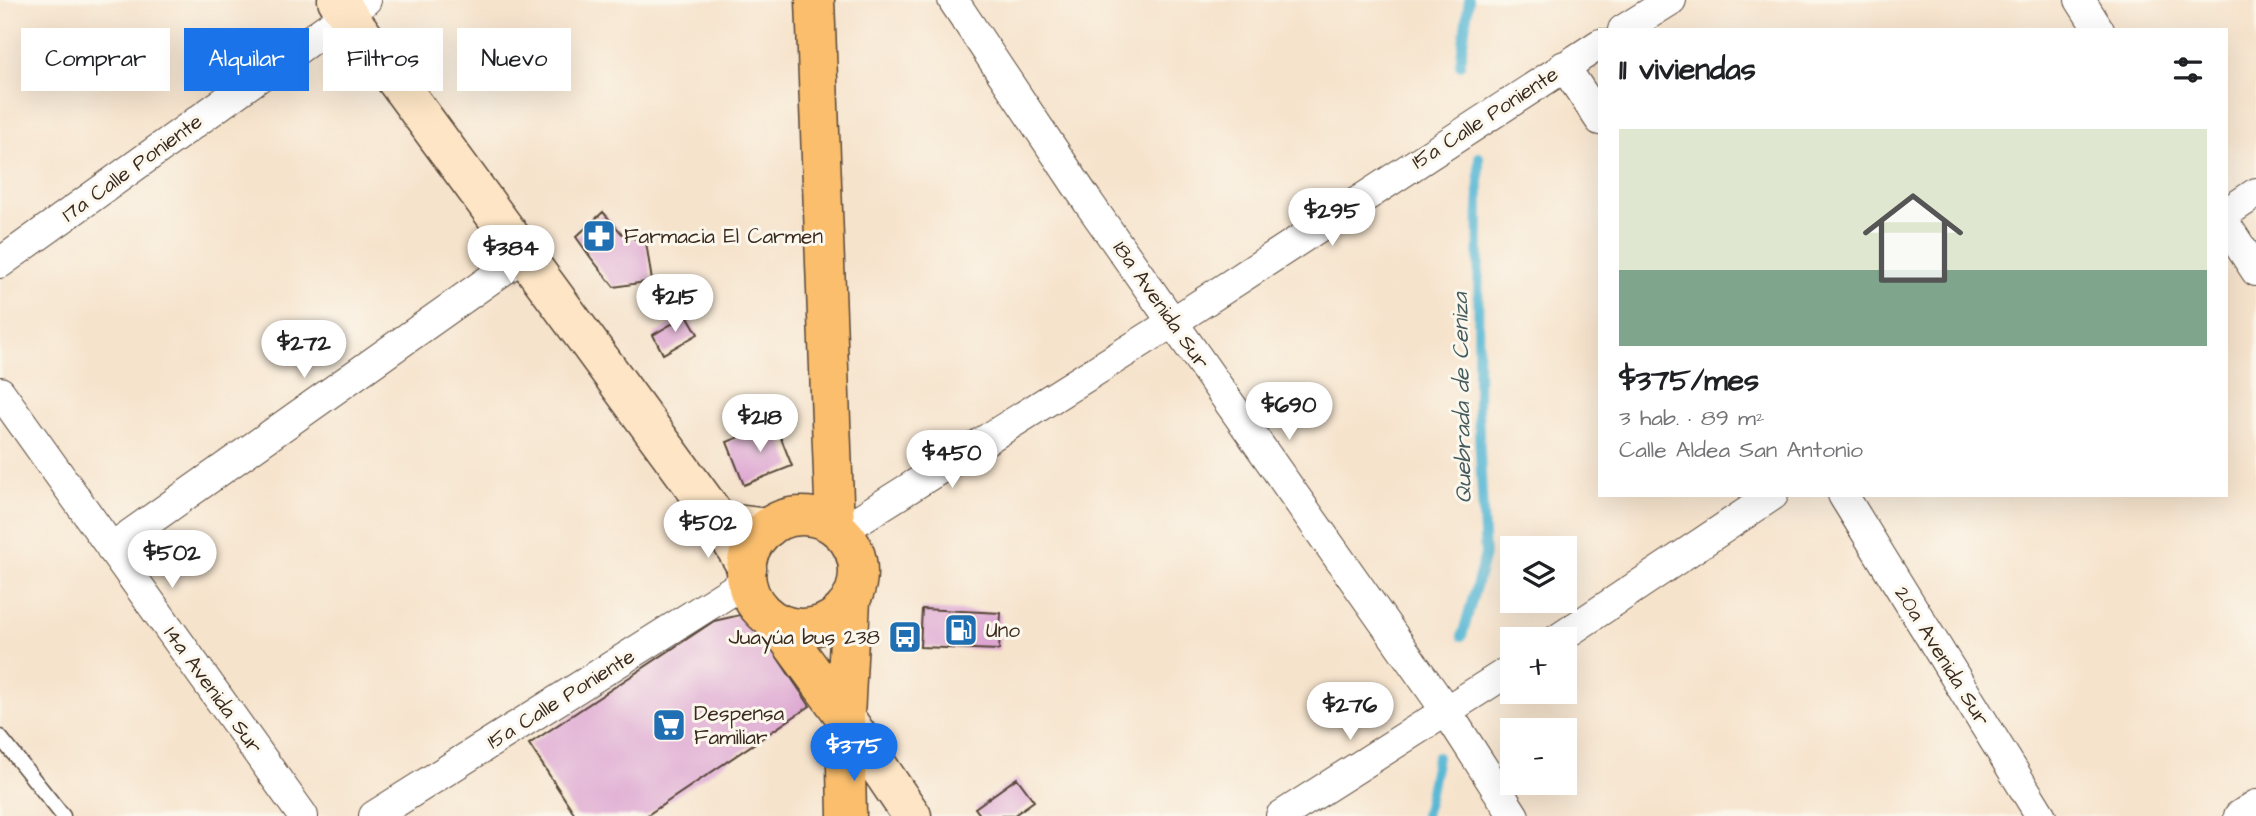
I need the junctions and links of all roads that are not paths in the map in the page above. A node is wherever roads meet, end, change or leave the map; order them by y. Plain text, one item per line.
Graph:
1 (815, 0) edge
2 (953, 0) edge
3 (1671, 0) edge
4 (2080, 0) edge
5 (350, 5) edge
6 (1626, 28) edge
7 (2098, 28) edge
8 (1598, 45) edge
9 (1564, 66) junction
10 (1598, 117) edge
11 (2256, 194) edge
12 (2228, 212) edge
13 (2228, 228) edge
14 (526, 254) junction
15 (0, 263) edge
16 (2256, 271) edge
17 (1173, 322) junction
18 (0, 392) edge
19 (831, 445) junction
20 (1770, 497) edge
21 (1844, 497) edge
22 (720, 522) junction
23 (783, 522) junction
24 (838, 529) junction
25 (111, 548) junction
26 (747, 575) junction
27 (851, 600) junction
28 (776, 622) junction
29 (1576, 627) edge
30 (1500, 677) edge
31 (1447, 712) junction
32 (845, 717) junction
33 (0, 737) edge
34 (2256, 805) edge
35 (63, 816) edge
36 (303, 816) edge
37 (374, 816) edge
38 (847, 816) edge
39 (912, 816) edge
40 (1281, 816) edge
41 (1514, 816) edge
42 (2041, 816) edge
43 (2239, 816) edge

1 - 19 main road
2 - 17 street, 18a Avenida Sur
3 - 6 street
4 - 7 street
5 - 14 street
5 - 15 street, 17a Calle Poniente
8 - 9 street, 15a Calle Poniente
9 - 10 street
9 - 17 street, 15a Calle Poniente
11 - 12 street
13 - 16 street
14 - 22 street
14 - 25 street
17 - 24 street, 15a Calle Poniente
17 - 31 street, 18a Avenida Sur
18 - 25 street, 14a Avenida Sur
19 - 23 main road
19 - 24 main road
20 - 29 street
21 - 42 street, 20a Avenida Sur
22 - 23 street
22 - 26 street
23 - 24 main road
23 - 26 main road
24 - 27 main road
25 - 36 street, 14a Avenida Sur
26 - 28 main road
26 - 37 street, 15a Calle Poniente
27 - 28 main road
27 - 32 main road
28 - 32 main road
30 - 31 street
31 - 40 street
31 - 41 street, 18a Avenida Sur
32 - 38 main road
32 - 39 street
33 - 35 lane
34 - 43 street

